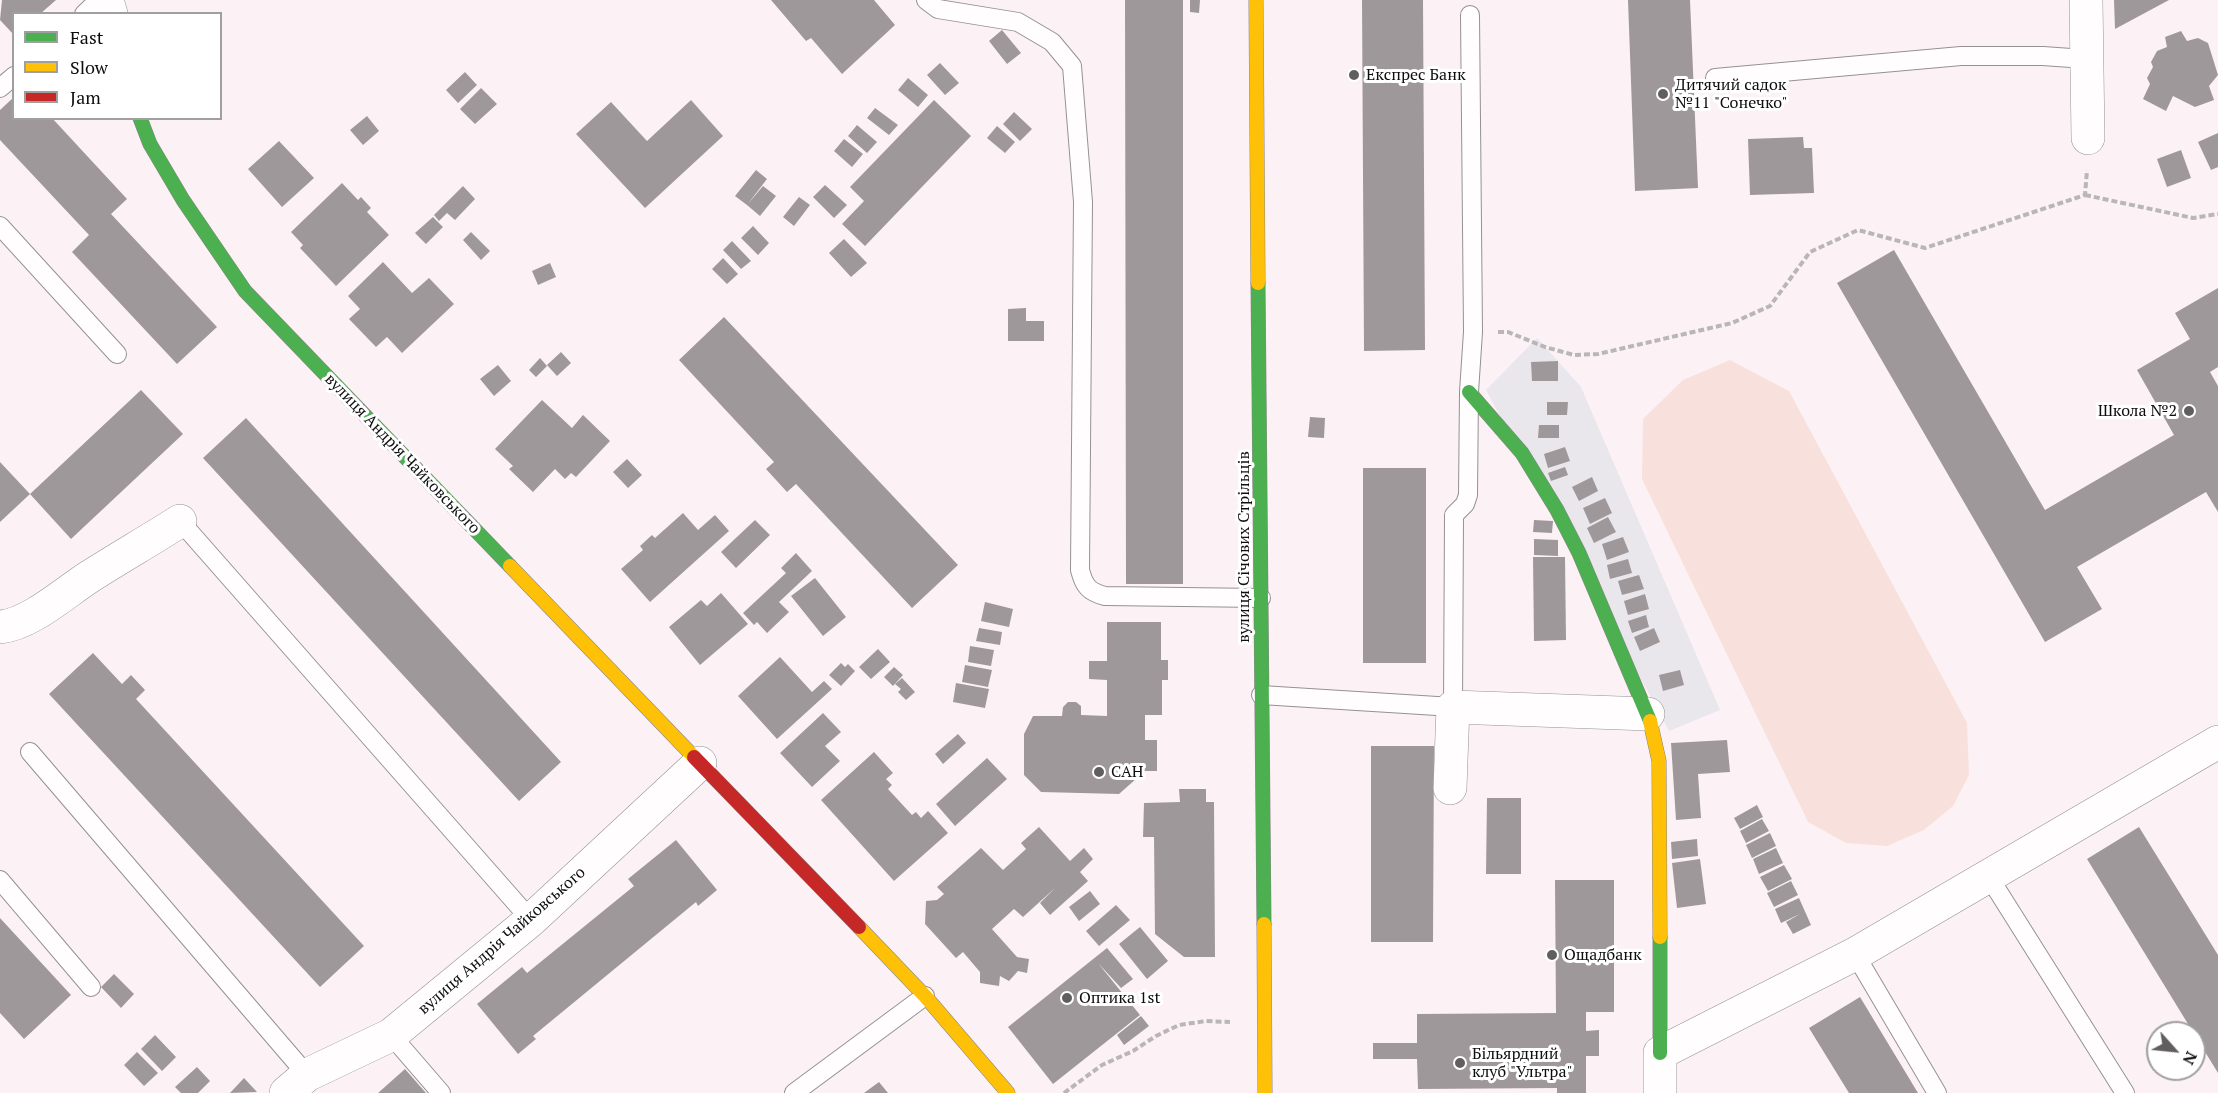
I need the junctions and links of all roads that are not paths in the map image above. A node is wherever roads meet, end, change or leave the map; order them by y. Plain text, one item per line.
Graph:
1 (99, 0) edge
2 (926, 0) edge
3 (1256, 0) edge
4 (2086, 0) edge
5 (86, 12) edge
6 (1470, 15) dead end
7 (2085, 59) junction
8 (12, 78) edge
9 (1715, 78) dead end
10 (0, 88) edge
11 (140, 120) edge
12 (2088, 138) road end
13 (0, 226) edge
14 (117, 354) dead end
15 (1469, 392) junction
16 (180, 521) joint
17 (1261, 598) junction
18 (0, 627) edge
19 (1261, 695) junction
20 (1453, 706) junction
21 (1648, 714) junction
22 (2218, 742) edge
23 (30, 752) dead end
24 (700, 763) junction
25 (1450, 788) dead end
26 (1989, 878) junction
27 (0, 880) edge
28 (531, 920) junction
29 (1855, 954) junction
30 (90, 987) dead end
31 (925, 996) junction
32 (392, 1035) junction
33 (1660, 1053) junction
34 (297, 1084) edge
35 (441, 1093) edge
36 (794, 1093) edge
37 (1008, 1093) edge
38 (1265, 1093) edge
39 (1660, 1093) edge
40 (1937, 1093) edge
41 (2125, 1093) edge

1 - 5 lane
2 - 17 lane
3 - 17 street, вулиця Січових Стрільців
4 - 7 street
6 - 15 lane
7 - 9 lane
7 - 12 street
8 - 10 lane
11 - 24 street, вулиця Андрія Чайковського
13 - 14 lane
15 - 20 lane
15 - 21 street
16 - 18 street
16 - 28 lane
17 - 19 street, вулиця Січових Стрільців
19 - 20 lane
19 - 38 street, вулиця Січових Стрільців
20 - 21 street
20 - 25 street
21 - 33 street
22 - 26 street
23 - 34 lane
24 - 28 street, вулиця Андрія Чайковського
24 - 31 street, вулиця Андрія Чайковського
26 - 29 street
26 - 41 lane
27 - 30 lane
28 - 32 street, вулиця Андрія Чайковського
29 - 33 street
29 - 40 lane
31 - 36 lane
31 - 37 street, вулиця Андрія Чайковського
32 - 34 street, вулиця Андрія Чайковського
32 - 35 lane
33 - 39 street

